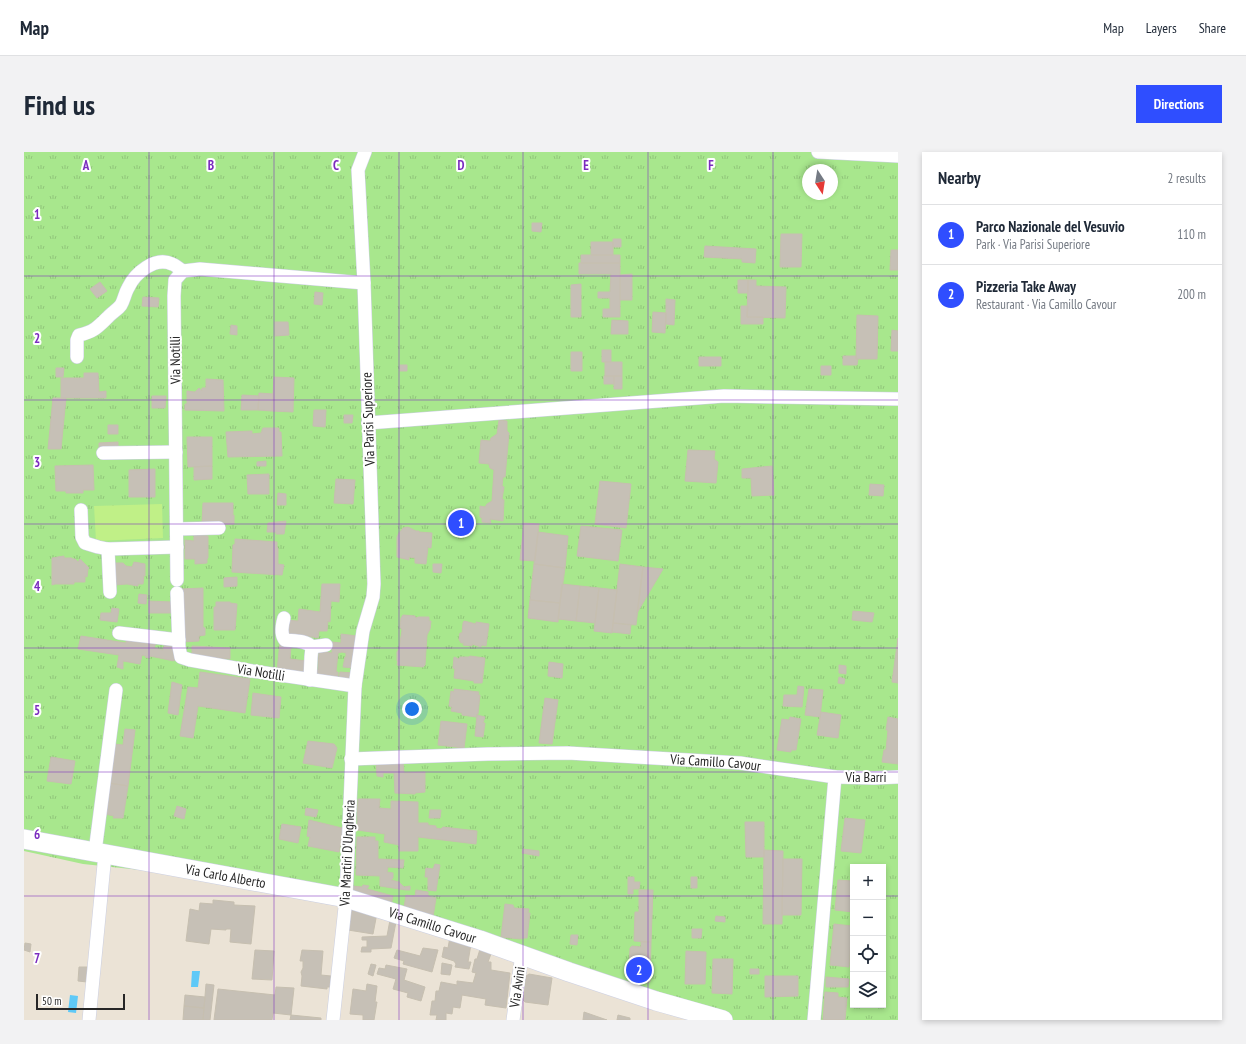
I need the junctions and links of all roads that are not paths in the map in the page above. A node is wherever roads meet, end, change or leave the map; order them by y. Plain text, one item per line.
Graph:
1 (365, 152) edge
2 (818, 152) edge
3 (898, 156) edge
4 (183, 271) junction
5 (364, 283) junction
6 (77, 358) dead end
7 (898, 399) edge
8 (368, 423) junction
9 (176, 452) junction
10 (103, 453) dead end
11 (81, 510) dead end
12 (219, 528) dead end
13 (177, 529) junction
14 (177, 547) junction
15 (108, 549) junction
16 (110, 592) dead end
17 (284, 618) dead end
18 (119, 633) dead end
19 (179, 640) junction
20 (326, 645) dead end
21 (312, 647) junction
22 (310, 680) junction
23 (355, 686) junction
24 (116, 690) dead end
25 (351, 759) junction
26 (835, 777) junction
27 (898, 777) edge
28 (24, 839) edge
29 (100, 853) junction
30 (346, 898) junction
31 (522, 954) junction
32 (89, 1020) edge
33 (333, 1020) edge
34 (512, 1020) edge
35 (723, 1020) edge
36 (814, 1020) edge

1 - 5 street, Via Parisi Superiore
2 - 3 street
4 - 5 street
4 - 6 street
4 - 9 street, Via Notilli
5 - 8 street, Via Parisi Superiore
7 - 8 street
8 - 23 street, Via Parisi Superiore
9 - 10 street
9 - 13 street, Via Notilli
11 - 15 street
12 - 13 street
13 - 14 street, Via Notilli
14 - 15 street
14 - 19 street, Via Notilli
15 - 16 street
17 - 21 street
18 - 19 street
19 - 22 street, Via Notilli
20 - 21 street
21 - 22 street
22 - 23 street, Via Notilli
23 - 25 street, Via Martiri D'Ungheria
24 - 29 street
25 - 26 street, Via Camillo Cavour
25 - 30 street, Via Martiri D'Ungheria
26 - 27 street, Via Barri
26 - 36 street
28 - 29 street, Via Carlo Alberto
29 - 30 street, Via Carlo Alberto
29 - 32 street
30 - 31 street, Via Camillo Cavour
30 - 33 street, Via Martiri D'Ungheria
31 - 34 street, Via Avini
31 - 35 street, Via Camillo Cavour

